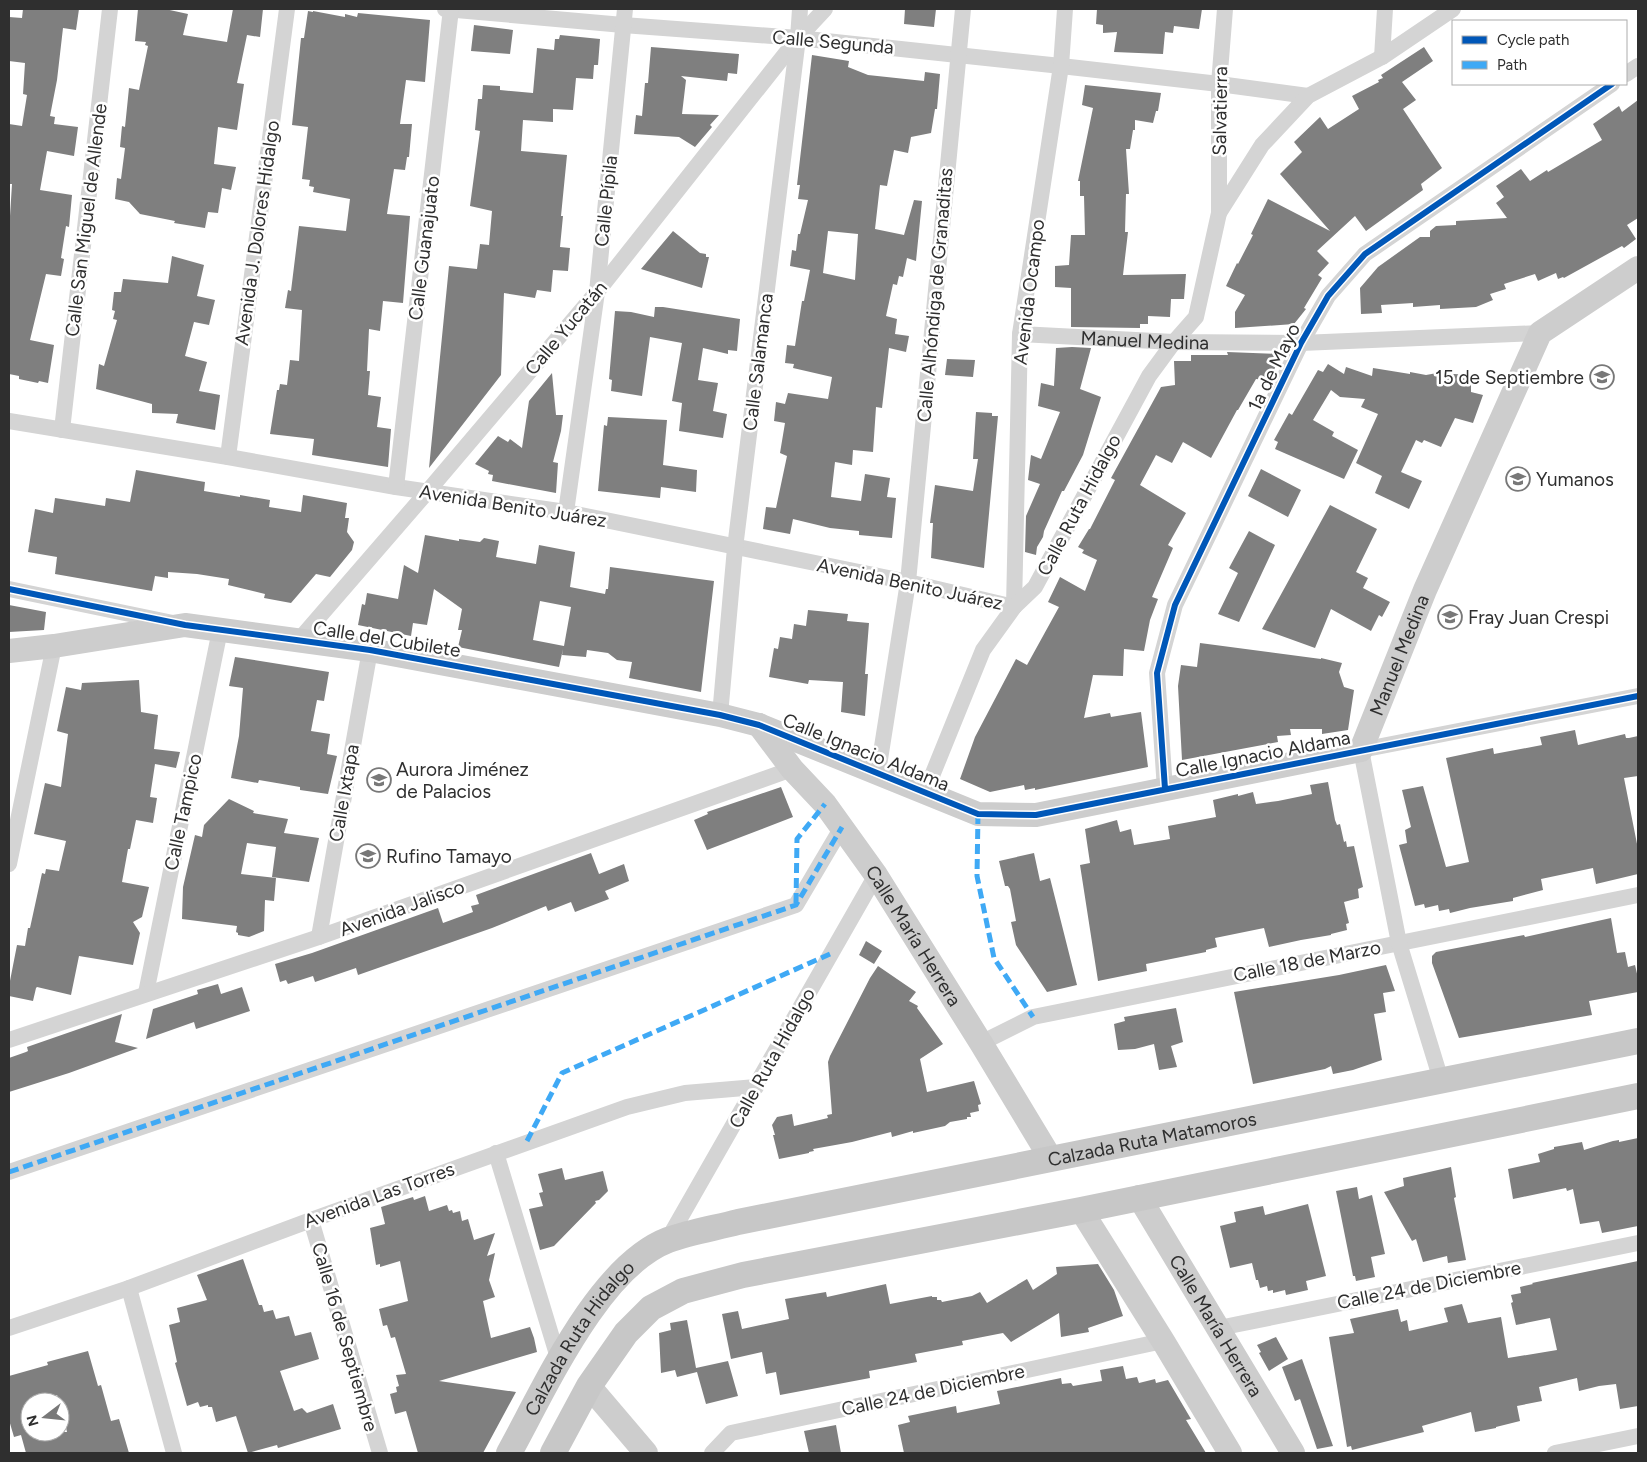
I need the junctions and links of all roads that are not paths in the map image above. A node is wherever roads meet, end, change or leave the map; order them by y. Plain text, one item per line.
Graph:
1 (110, 9) edge
2 (287, 9) edge
3 (445, 9) edge
4 (451, 9) edge
5 (800, 9) edge
6 (825, 9) edge
7 (963, 9) edge
8 (1064, 9) edge
9 (1225, 9) edge
10 (1385, 9) edge
11 (1453, 9) edge
12 (624, 17) edge
13 (798, 38) junction
14 (958, 54) junction
15 (1382, 57) junction
16 (1060, 66) junction
17 (1638, 66) edge
18 (1627, 73) edge
19 (1220, 84) junction
20 (1611, 85) edge
21 (1308, 96) junction
22 (1219, 213) junction
23 (1638, 268) edge
24 (597, 292) junction
25 (1540, 333) junction
26 (1020, 334) junction
27 (1174, 342) junction
28 (1301, 343) junction
29 (9, 421) edge
30 (62, 430) junction
31 (228, 457) junction
32 (396, 487) junction
33 (428, 492) junction
34 (566, 512) junction
35 (735, 548) junction
36 (908, 582) junction
37 (9, 589) edge
38 (1014, 607) junction
39 (185, 625) junction
40 (220, 630) junction
41 (299, 640) junction
42 (54, 646) junction
43 (370, 650) junction
44 (9, 651) edge
45 (1638, 696) edge
46 (720, 715) junction
47 (759, 724) junction
48 (1361, 750) junction
49 (792, 769) junction
50 (878, 772) junction
51 (1165, 789) junction
52 (925, 793) junction
53 (842, 827) junction
54 (9, 864) edge
55 (876, 875) junction
56 (1638, 895) edge
57 (319, 937) junction
58 (1399, 943) junction
59 (146, 994) junction
60 (9, 1040) edge
61 (1638, 1041) edge
62 (981, 1043) junction
63 (1441, 1080) junction
64 (756, 1087) junction
65 (1638, 1096) edge
66 (496, 1153) junction
67 (1051, 1159) junction
68 (9, 1172) edge
69 (1139, 1198) junction
70 (1081, 1210) junction
71 (311, 1220) junction
72 (667, 1241) junction
73 (1638, 1243) edge
74 (129, 1288) junction
75 (9, 1328) edge
76 (1219, 1328) junction
77 (1163, 1341) junction
78 (560, 1361) junction
79 (589, 1386) junction
80 (1638, 1436) edge
81 (174, 1453) edge
82 (380, 1453) edge
83 (509, 1453) edge
84 (553, 1453) edge
85 (646, 1453) edge
86 (712, 1453) edge
87 (1230, 1453) edge
88 (1293, 1453) edge
89 (1555, 1453) edge

1 - 30 street, Calle San Miguel de Allende
2 - 31 street, Avenida J. Dolores Hidalgo
3 - 4 street, Calle Segunda
4 - 12 street, Calle Segunda
4 - 32 street, Calle Guanajuato
5 - 13 street, Calle Salamanca
6 - 13 street, Calle Yucatán
7 - 14 street, Calle Alhóndiga de Granaditas
8 - 16 street, Avenida Ocampo
9 - 19 street, Salvatierra
10 - 15 street
11 - 15 street
12 - 13 street, Calle Segunda
12 - 24 street, Calle Pípila
13 - 14 street, Calle Segunda
13 - 24 street, Calle Yucatán
13 - 35 street, Calle Salamanca
14 - 16 street, Calle Segunda
14 - 36 street, Calle Alhóndiga de Granaditas
15 - 21 street
16 - 19 street, Calle Segunda
16 - 26 street, Avenida Ocampo
17 - 18 street
19 - 21 street, Calle Segunda
19 - 22 street, Salvatierra
20 - 28 street, 1a de Mayo
21 - 22 street
22 - 27 street, Calle Ruta Hidalgo
23 - 25 street
24 - 33 street, Calle Yucatán
24 - 34 street, Calle Pípila
25 - 28 street, Manuel Medina
25 - 48 street, Manuel Medina
26 - 27 street, Manuel Medina
26 - 38 street, Avenida Ocampo
27 - 28 street, Manuel Medina
27 - 38 street, Calle Ruta Hidalgo
28 - 51 street, 1a de Mayo
29 - 30 street, Avenida Benito Juárez
30 - 31 street, Avenida Benito Juárez
31 - 32 street, Avenida Benito Juárez
32 - 33 street, Avenida Benito Juárez
33 - 34 street, Avenida Benito Juárez
33 - 41 street, Calle Yucatán
34 - 35 street, Avenida Benito Juárez
35 - 36 street, Avenida Benito Juárez
35 - 46 street, Calle Salamanca
36 - 38 street, Avenida Benito Juárez
36 - 50 street, Calle Alhóndiga de Granaditas
37 - 39 street, Calle del Cubilete
38 - 52 street, Calle Ruta Hidalgo
39 - 40 street, Calle del Cubilete
39 - 42 street
40 - 41 street, Calle del Cubilete
40 - 59 street, Calle Tampico
41 - 43 street, Calle del Cubilete
42 - 44 street
42 - 54 street
43 - 46 street, Calle del Cubilete
43 - 57 street, Calle Ixtapa
45 - 48 street, Calle Ignacio Aldama
46 - 47 street, Calle del Cubilete
47 - 49 street, Calle María Herrera
47 - 50 street, Calle Ignacio Aldama
48 - 51 street, Calle Ignacio Aldama
48 - 58 street
49 - 53 street, Calle María Herrera
49 - 57 street, Avenida Jalisco
50 - 52 street, Calle Ignacio Aldama
51 - 52 street, Calle Ignacio Aldama
53 - 55 street, Calle María Herrera
53 - 68 street
55 - 62 street, Calle María Herrera
55 - 64 street, Calle Ruta Hidalgo
56 - 58 street, Calle 18 de Marzo
57 - 59 street, Avenida Jalisco
58 - 62 street, Calle 18 de Marzo
58 - 63 street
59 - 60 street, Avenida Jalisco
61 - 63 main road, Calzada Ruta Matamoros
62 - 67 street, Calle María Herrera
63 - 67 main road, Calzada Ruta Matamoros
64 - 66 street, Avenida Las Torres
64 - 72 street, Calle Ruta Hidalgo
65 - 69 main road
66 - 71 street, Avenida Las Torres
66 - 78 street
67 - 72 main road, Calzada Ruta Matamoros
69 - 70 main road
69 - 76 street, Calle María Herrera
70 - 77 street
70 - 79 main road, Calzada Ruta Hidalgo
71 - 74 street, Avenida Las Torres
71 - 82 street, Calle 16 de Septiembre
72 - 78 main road, Calzada Ruta Hidalgo
73 - 76 street, Calle 24 de Diciembre
74 - 75 street, Avenida Las Torres
74 - 81 street
76 - 88 street, Calle María Herrera
77 - 86 street, Calle 24 de Diciembre
77 - 87 street
78 - 83 main road, Calzada Ruta Hidalgo
79 - 84 main road, Calzada Ruta Hidalgo
79 - 85 street
80 - 89 street

